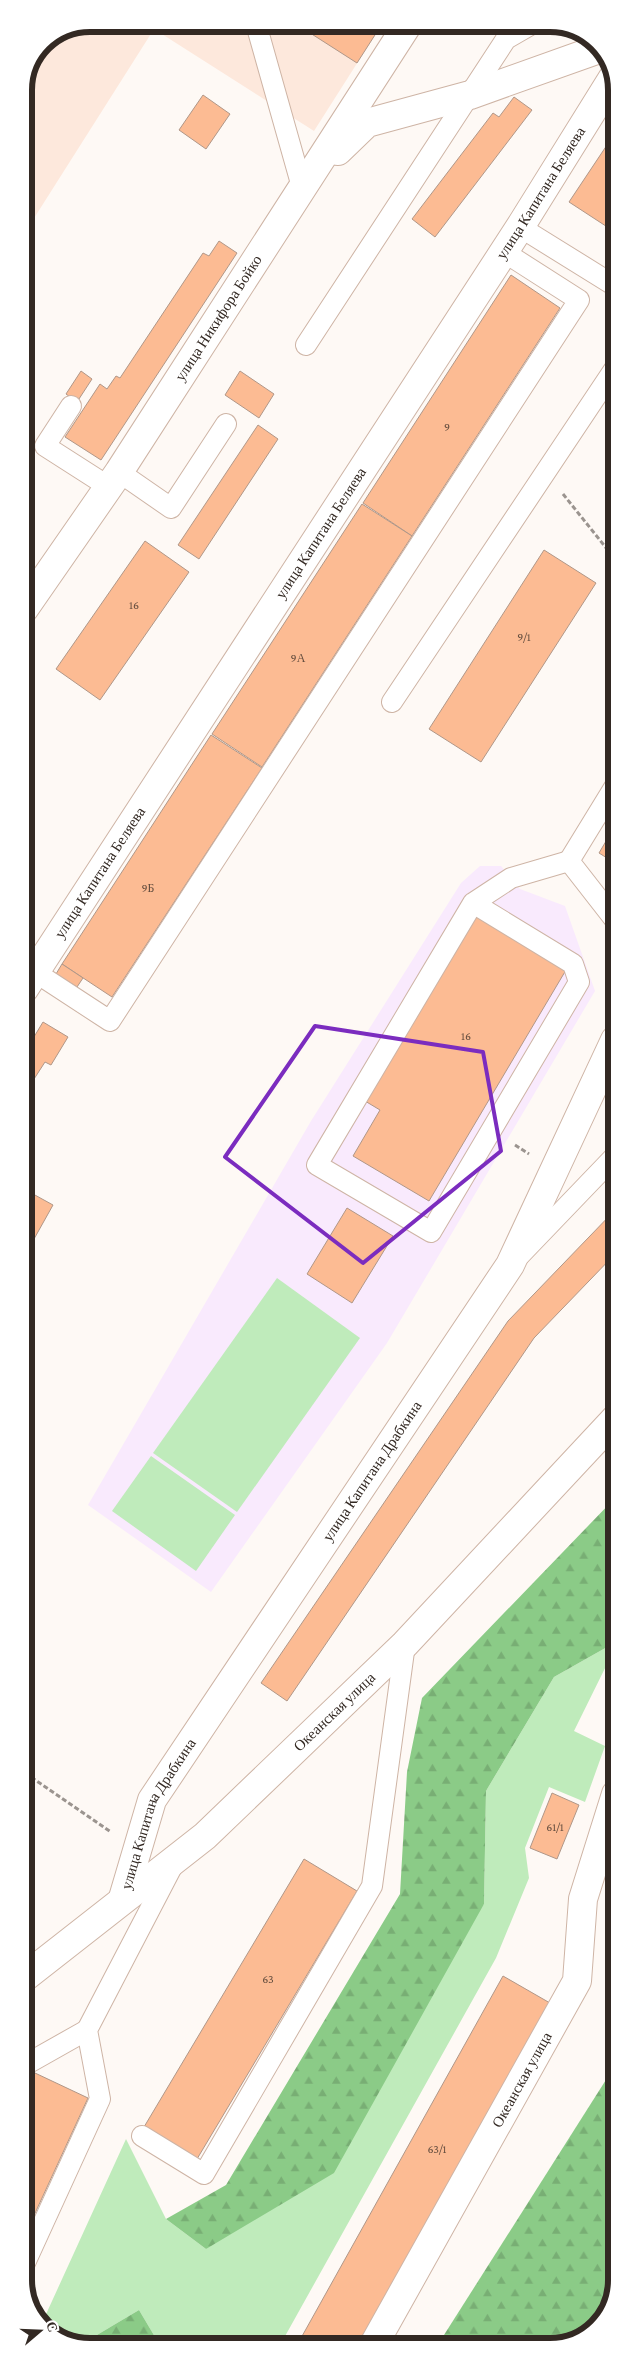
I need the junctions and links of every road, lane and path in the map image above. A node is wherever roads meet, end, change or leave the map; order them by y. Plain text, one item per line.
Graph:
1 (258, 32) edge
2 (402, 33) edge
3 (517, 33) edge
4 (592, 51) edge
5 (607, 87) edge
6 (470, 95) junction
7 (302, 188) junction
8 (520, 227) junction
9 (504, 252) junction
10 (608, 282) edge
11 (306, 345) dead end
12 (608, 378) edge
13 (71, 406) dead end
14 (226, 424) dead end
15 (545, 472) junction
16 (114, 480) junction
17 (608, 550) edge
18 (32, 598) edge
19 (392, 702) dead end
20 (608, 797) edge
21 (568, 861) junction
22 (473, 903) junction
23 (608, 911) edge
24 (32, 978) edge
25 (32, 982) edge
26 (608, 1057) edge
27 (608, 1163) edge
28 (510, 1265) junction
29 (608, 1427) edge
30 (405, 1644) junction
31 (32, 1778) edge
32 (608, 1819) edge
33 (137, 1849) junction
34 (175, 1861) junction
35 (123, 1898) junction
36 (32, 1970) edge
37 (88, 2030) junction
38 (32, 2061) edge
39 (142, 2136) dead end
40 (32, 2248) edge
41 (377, 2338) edge

1 - 7 lane
2 - 7 street, улица Никифора Бойко
3 - 6 lane
4 - 6 street
5 - 8 street, улица Капитана Беляева
6 - 7 street
6 - 11 lane
7 - 16 street, улица Никифора Бойко
8 - 9 street, улица Капитана Беляева
8 - 10 lane
9 - 24 street, улица Капитана Беляева
9 - 25 lane
12 - 15 lane
13 - 16 lane
14 - 16 lane
15 - 17 path
15 - 19 lane
16 - 18 street, улица Никифора Бойко
20 - 21 lane
21 - 22 lane
21 - 23 lane
22 - 22 lane
26 - 28 street, улица Капитана Драбкина
27 - 28 lane
28 - 33 street, улица Капитана Драбкина
29 - 30 street, Океанская улица
30 - 34 street, Океанская улица
30 - 39 lane
31 - 33 path
32 - 41 street, Океанская улица
33 - 35 street, улица Капитана Драбкина
34 - 35 street, Океанская улица
34 - 37 lane
35 - 36 street, Океанская улица
37 - 38 lane
37 - 40 lane

